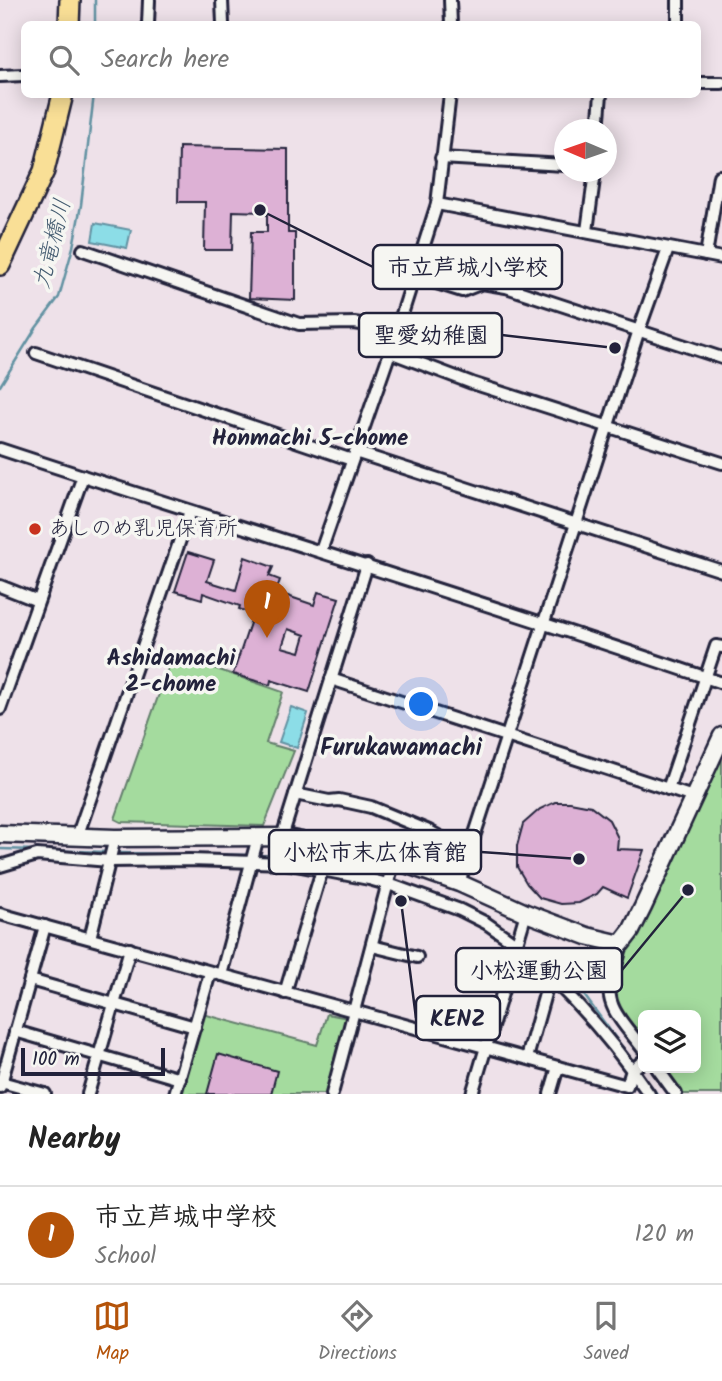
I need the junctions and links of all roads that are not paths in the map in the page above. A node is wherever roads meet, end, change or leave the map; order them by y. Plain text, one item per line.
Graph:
1 (70, 0) edge
2 (149, 0) edge
3 (222, 0) edge
4 (450, 0) edge
5 (678, 0) edge
6 (69, 21) edge
7 (148, 21) edge
8 (223, 21) edge
9 (451, 21) edge
10 (678, 21) edge
11 (21, 75) edge
12 (0, 76) edge
13 (701, 83) edge
14 (722, 83) edge
15 (62, 98) edge
16 (449, 98) edge
17 (601, 98) edge
18 (599, 119) edge
19 (441, 158) junction
20 (554, 164) edge
21 (722, 177) edge
22 (594, 182) edge
23 (437, 204) junction
24 (587, 231) junction
25 (668, 249) junction
26 (83, 250) dead end
27 (706, 255) junction
28 (722, 258) edge
29 (0, 265) edge
30 (414, 276) junction
31 (639, 330) junction
32 (395, 332) junction
33 (390, 352) junction
34 (36, 353) dead end
35 (722, 358) edge
36 (608, 426) junction
37 (0, 449) edge
38 (354, 456) junction
39 (722, 463) edge
40 (83, 476) junction
41 (190, 511) junction
42 (577, 522) junction
43 (321, 551) junction
44 (367, 565) junction
45 (722, 571) edge
46 (0, 586) edge
47 (38, 601) junction
48 (545, 622) junction
49 (722, 648) edge
50 (706, 678) junction
51 (331, 680) junction
52 (722, 683) edge
53 (0, 709) edge
54 (508, 736) junction
55 (722, 736) edge
56 (668, 789) junction
57 (295, 794) junction
58 (693, 797) junction
59 (0, 834) edge
60 (77, 836) junction
61 (258, 837) junction
62 (282, 837) junction
63 (115, 838) junction
64 (469, 853) junction
65 (394, 860) junction
66 (109, 861) junction
67 (251, 863) junction
68 (0, 866) edge
69 (322, 870) junction
70 (459, 883) junction
71 (388, 884) junction
72 (471, 905) junction
73 (0, 914) edge
74 (526, 914) junction
75 (45, 926) junction
76 (90, 938) junction
77 (621, 944) junction
78 (372, 946) junction
79 (516, 946) junction
80 (130, 949) junction
81 (417, 957) dead end
82 (216, 974) junction
83 (550, 976) junction
84 (30, 980) junction
85 (285, 993) junction
86 (114, 1004) junction
87 (355, 1011) junction
88 (195, 1027) junction
89 (15, 1031) junction
90 (638, 1042) edge
91 (485, 1046) junction
92 (100, 1054) junction
93 (527, 1058) junction
94 (637, 1066) edge
95 (558, 1067) junction
96 (661, 1073) edge
97 (180, 1079) junction
98 (1, 1084) edge
99 (45, 1094) edge
100 (88, 1094) edge
101 (175, 1094) edge
102 (332, 1094) edge
103 (472, 1094) edge
104 (551, 1094) edge
105 (649, 1094) edge
106 (676, 1094) edge

1 - 6 highway
2 - 7 street
3 - 8 street
4 - 9 street
5 - 10 street
11 - 12 street
13 - 14 street
15 - 29 highway
16 - 19 street
17 - 18 street
19 - 20 street
19 - 23 street
21 - 27 street
22 - 24 street
23 - 24 street
23 - 30 street
24 - 25 street
25 - 27 street
25 - 31 street
26 - 32 street
27 - 28 street
30 - 31 street
30 - 32 street
31 - 35 street
31 - 36 street
32 - 33 street
33 - 36 street
33 - 38 street
34 - 38 street
36 - 39 street
36 - 42 street
37 - 40 street
38 - 42 street
38 - 43 street
40 - 41 street
40 - 47 street
41 - 43 street
41 - 60 street
42 - 45 street
42 - 48 street
43 - 44 street
44 - 48 street
44 - 51 street
46 - 47 street
47 - 53 street
48 - 50 street
48 - 54 street
49 - 50 street
50 - 52 street
50 - 56 street
51 - 54 street
51 - 57 street
54 - 56 street
54 - 64 street
55 - 58 street
56 - 58 street
57 - 62 street
57 - 64 street
58 - 77 street
59 - 60 street
60 - 63 street
61 - 62 street
61 - 63 street
61 - 67 street
62 - 65 street
63 - 66 street
64 - 70 street
65 - 70 street
65 - 71 street
66 - 67 street
66 - 68 street
66 - 76 street
67 - 69 street
67 - 82 street
69 - 71 street
69 - 85 street
70 - 72 street
71 - 72 street
71 - 78 street
72 - 74 street
72 - 79 street
73 - 75 street
74 - 77 street
74 - 79 street
75 - 76 street
75 - 84 street
76 - 80 street
77 - 90 street
78 - 81 street
78 - 87 street
79 - 83 street
79 - 91 street
80 - 82 street
80 - 86 street
82 - 85 street
82 - 88 street
83 - 93 street
83 - 94 street
84 - 86 street
84 - 89 street
85 - 87 street
86 - 88 street
86 - 92 street
87 - 91 street
87 - 102 street
88 - 97 street
89 - 92 street
89 - 98 street
91 - 93 street
91 - 103 street
92 - 97 street
92 - 100 street
93 - 95 street
94 - 95 street
94 - 105 street
95 - 104 street
96 - 106 street
97 - 101 street
98 - 99 street

